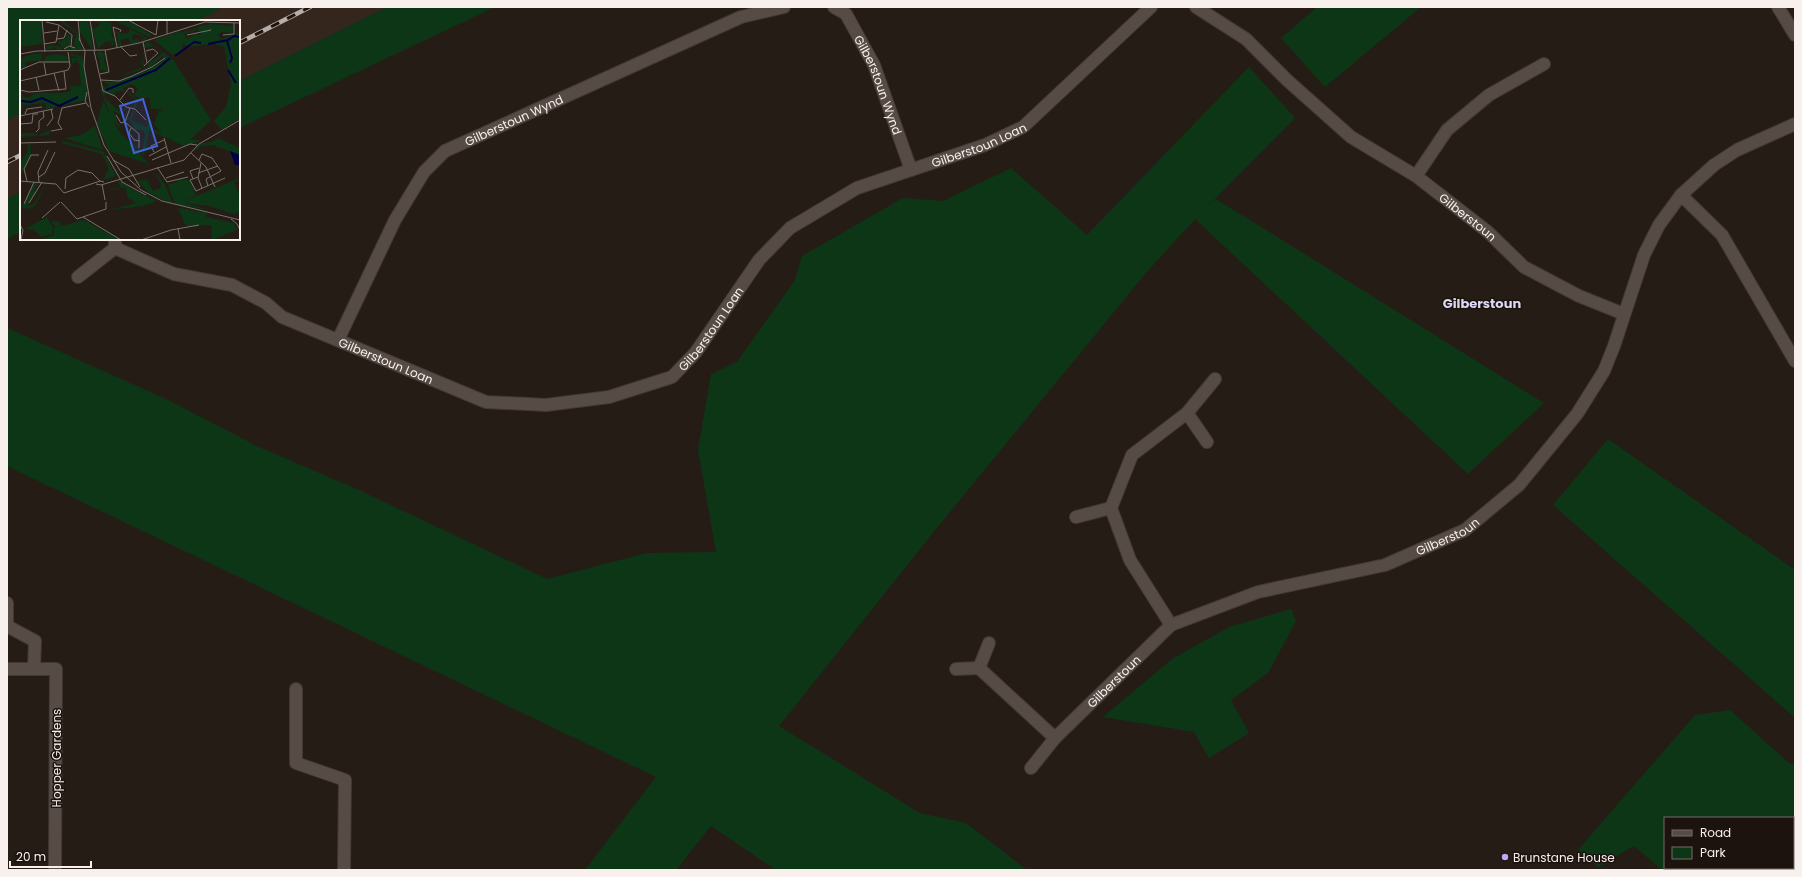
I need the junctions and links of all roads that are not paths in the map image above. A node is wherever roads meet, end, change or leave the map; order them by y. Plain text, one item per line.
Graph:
1 (784, 7) edge
2 (834, 7) edge
3 (1151, 7) edge
4 (1196, 7) edge
5 (1778, 7) edge
6 (1795, 35) edge
7 (1544, 64) dead end
8 (1795, 124) edge
9 (911, 170) junction
10 (1416, 176) junction
11 (1681, 195) junction
12 (115, 244) edge
13 (78, 277) dead end
14 (1624, 314) junction
15 (338, 340) junction
16 (1795, 361) edge
17 (1215, 379) dead end
18 (1187, 413) junction
19 (1207, 442) dead end
20 (1111, 508) junction
21 (1076, 517) dead end
22 (7, 603) edge
23 (1171, 624) junction
24 (989, 643) dead end
25 (979, 668) junction
26 (7, 669) edge
27 (34, 669) junction
28 (956, 669) dead end
29 (296, 689) dead end
30 (1055, 738) junction
31 (1031, 768) dead end
32 (55, 870) edge
33 (344, 870) edge

1 - 15 street, Gilberstoun Wynd
2 - 9 street, Gilberstoun Wynd
3 - 9 street, Gilberstoun Loan
4 - 10 street, Gilberstoun
5 - 6 street
7 - 10 street
8 - 11 street, Gilberstoun
9 - 15 street, Gilberstoun Loan
10 - 14 street, Gilberstoun
11 - 14 street, Gilberstoun
11 - 16 street
12 - 13 street, Gilberstoun Loan
12 - 15 street, Gilberstoun Loan
14 - 23 street, Gilberstoun
17 - 18 street
18 - 19 street
18 - 20 street
20 - 21 street
20 - 23 street
22 - 27 street
23 - 30 street, Gilberstoun
24 - 25 street
25 - 28 street
25 - 30 street
26 - 27 street, Hopper Gardens
27 - 32 street, Hopper Gardens
29 - 33 street
30 - 31 street, Gilberstoun

